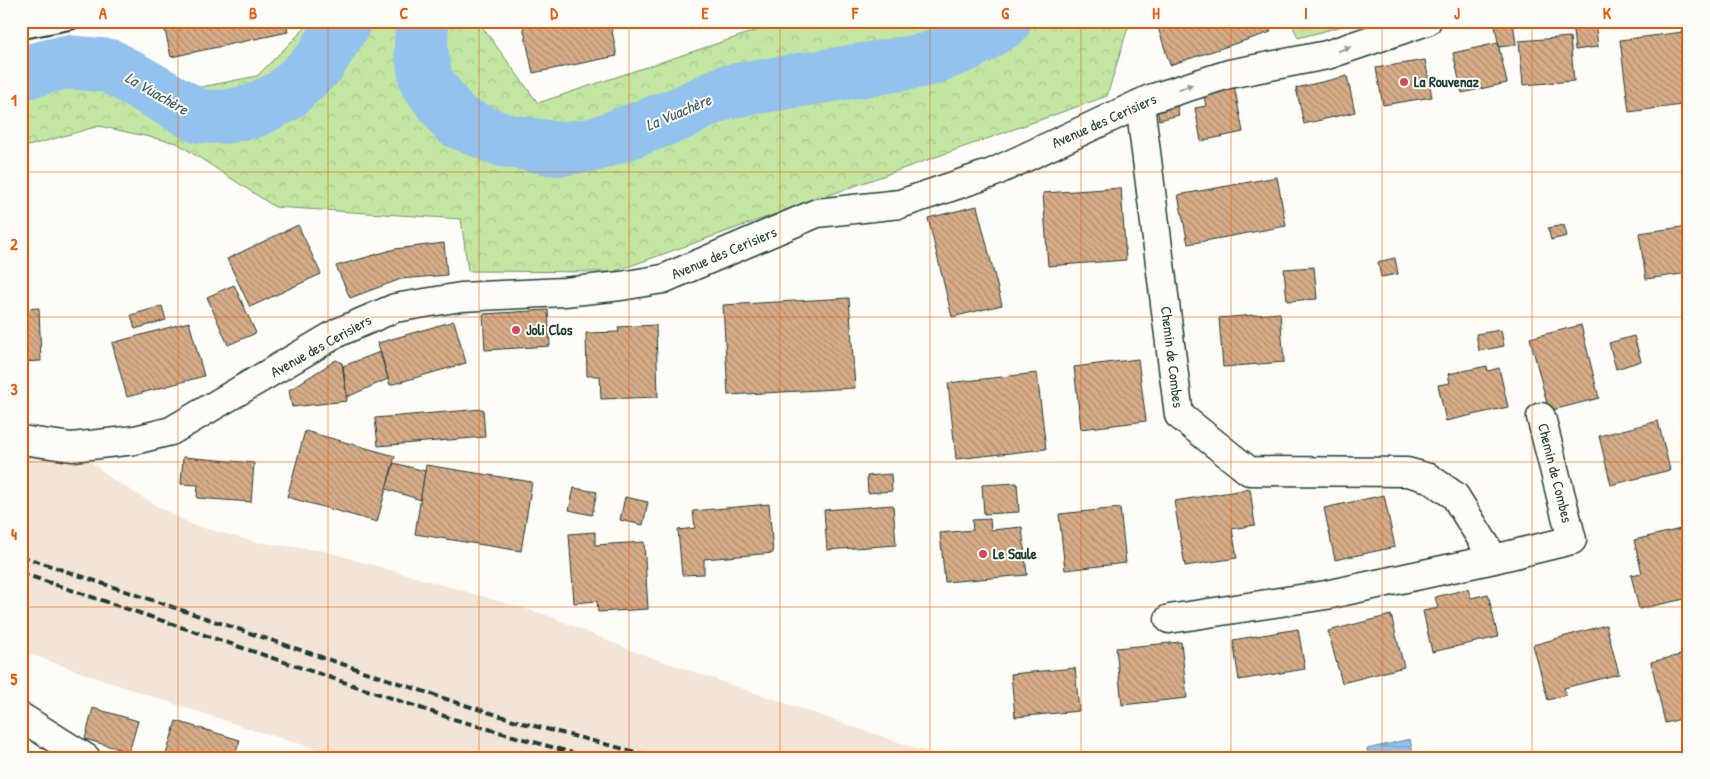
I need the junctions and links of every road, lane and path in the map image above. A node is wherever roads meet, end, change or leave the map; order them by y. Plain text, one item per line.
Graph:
1 (72, 21) edge
2 (1427, 21) edge
3 (21, 31) edge
4 (1140, 104) junction
5 (1541, 417) dead end
6 (21, 440) edge
7 (1494, 559) junction
8 (1169, 619) dead end
9 (21, 717) edge
10 (86, 758) edge

1 - 3 lane
4 -> 2 street, Avenue des Cerisiers
4 - 6 street, Avenue des Cerisiers
4 - 7 street, Chemin de Combes
5 - 7 street, Chemin de Combes
7 - 8 street, Chemin de Combes
9 - 10 street

